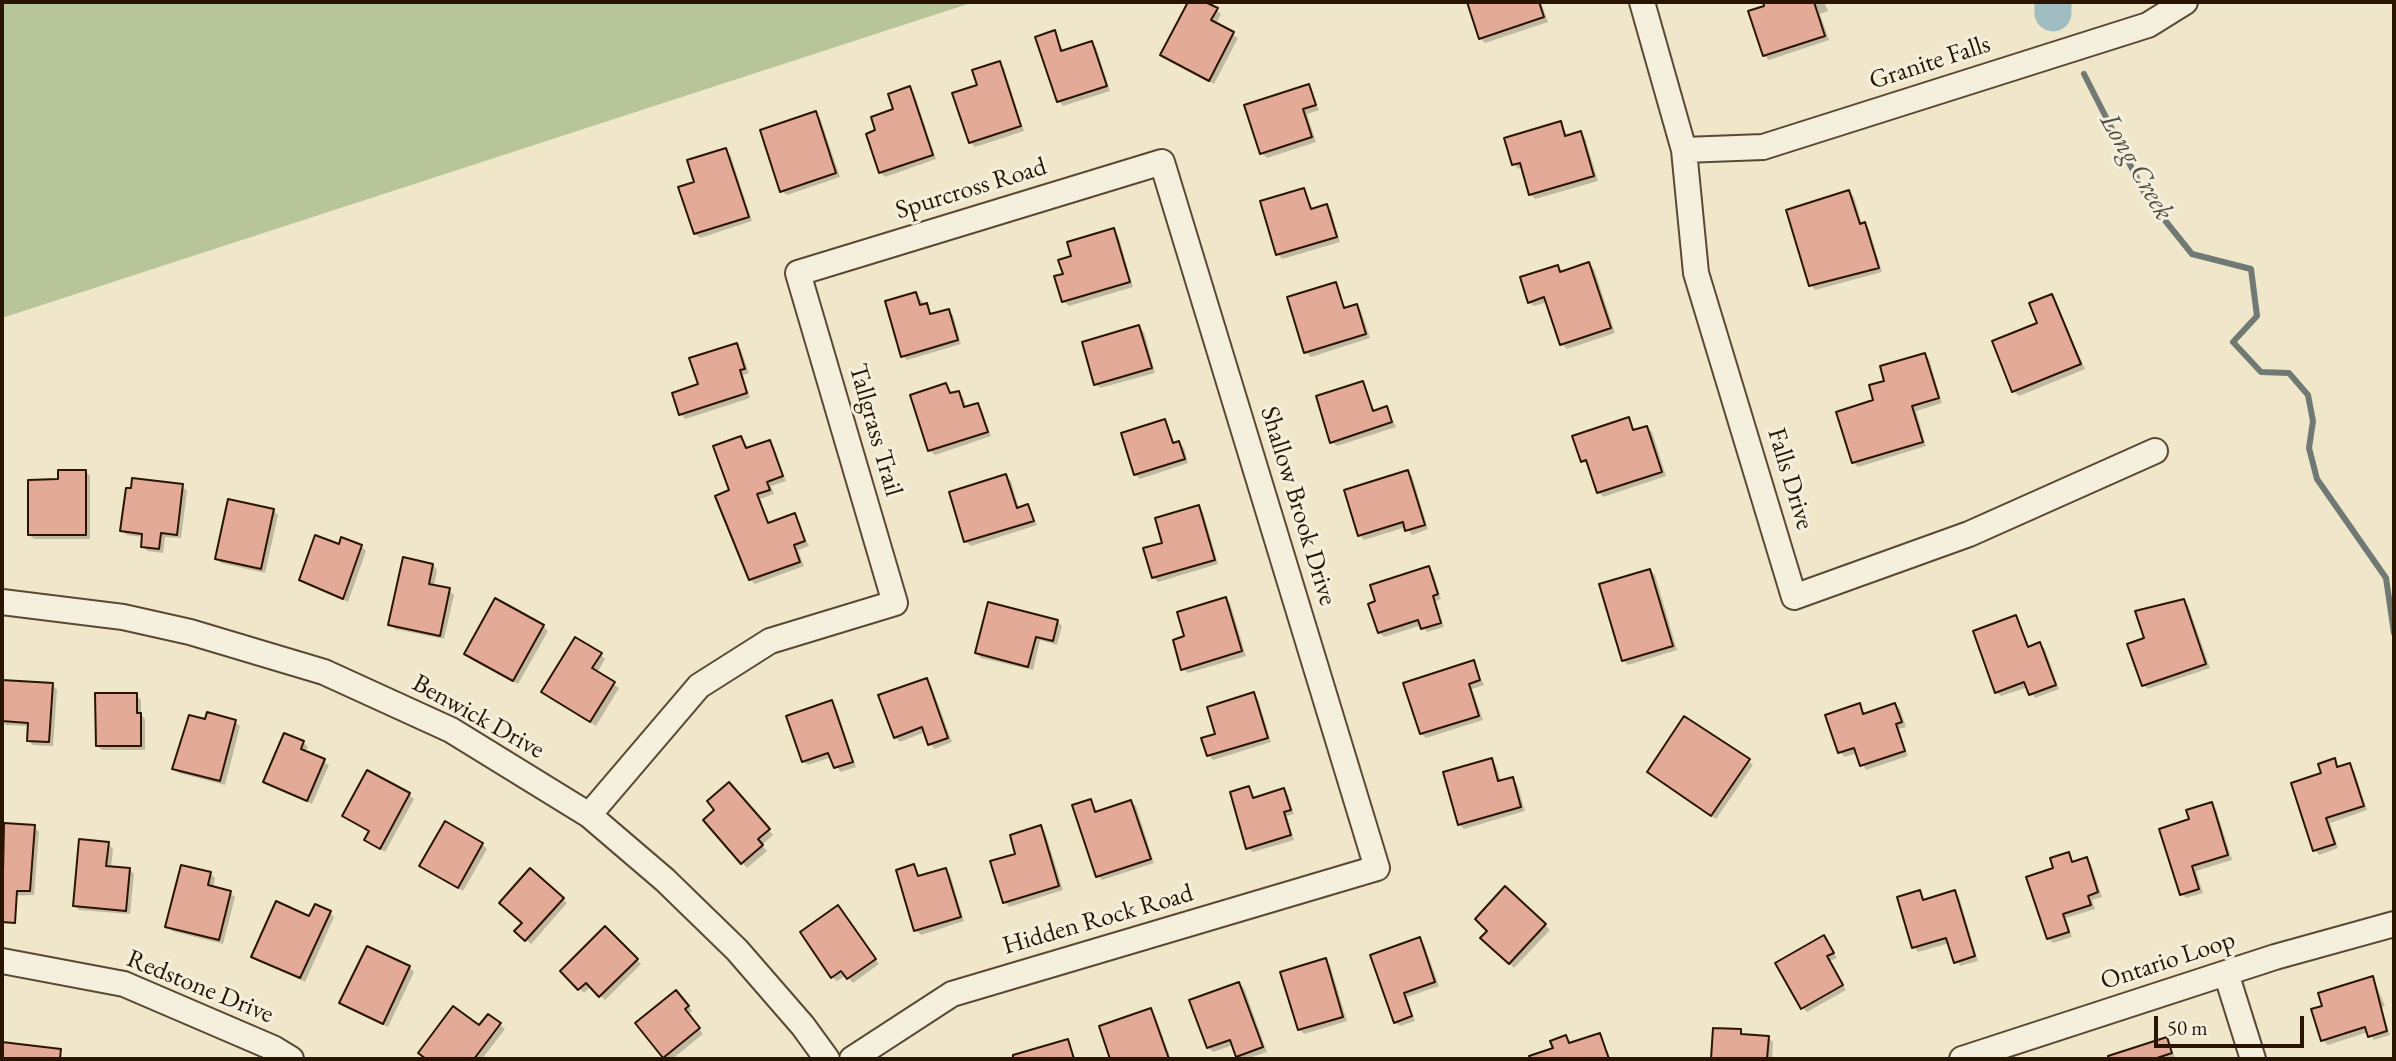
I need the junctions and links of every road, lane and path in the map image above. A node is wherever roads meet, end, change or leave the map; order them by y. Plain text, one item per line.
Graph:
1 (1642, 2) edge
2 (2185, 2) edge
3 (1684, 150) junction
4 (1163, 162) joint
5 (798, 273) joint
6 (2155, 451) dead end
7 (2, 603) edge
8 (589, 815) junction
9 (1377, 869) joint
10 (2394, 924) edge
11 (2, 961) edge
12 (2226, 973) junction
13 (291, 1059) edge
14 (827, 1059) edge
15 (852, 1059) edge
16 (1962, 1059) edge
17 (2253, 1059) edge

1 - 3 street, Falls Drive
2 - 3 street, Granite Falls
3 - 6 street, Falls Drive
4 - 5 street, Spurcross Road
4 - 9 street, Shallow Brook Drive
5 - 8 street, Tallgrass Trail
7 - 8 street, Benwick Drive
8 - 14 street, Benwick Drive
9 - 15 street, Hidden Rock Road
10 - 12 street, Ontario Loop
11 - 13 street, Redstone Drive
12 - 16 street, Ontario Loop
12 - 17 street

